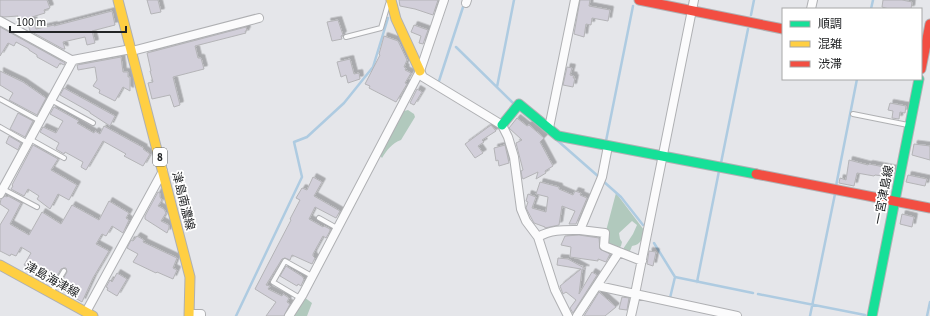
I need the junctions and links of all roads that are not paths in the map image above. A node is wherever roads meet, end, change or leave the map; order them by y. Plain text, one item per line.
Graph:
1 (118, 0) edge
2 (390, 0) edge
3 (444, 0) edge
4 (575, 0) edge
5 (639, 0) edge
6 (694, 0) edge
7 (692, 11) junction
8 (259, 18) dead end
9 (0, 21) edge
10 (930, 24) edge
11 (782, 29) edge
12 (346, 37) dead end
13 (928, 44) edge
14 (132, 50) junction
15 (922, 56) edge
16 (73, 61) junction
17 (420, 71) junction
18 (919, 80) edge
19 (0, 99) edge
20 (51, 100) junction
21 (853, 114) dead end
22 (40, 121) junction
23 (93, 123) dead end
24 (502, 125) junction
25 (910, 126) junction
26 (0, 127) edge
27 (549, 128) junction
28 (29, 141) junction
29 (608, 146) junction
30 (663, 156) junction
31 (64, 158) dead end
32 (163, 170) junction
33 (2, 191) edge
34 (895, 201) junction
35 (37, 207) dead end
36 (930, 208) edge
37 (319, 218) dead end
38 (337, 228) junction
39 (580, 230) junction
40 (538, 237) junction
41 (619, 252) junction
42 (642, 261) junction
43 (0, 265) edge
44 (64, 271) dead end
45 (312, 276) junction
46 (598, 286) junction
47 (51, 293) junction
48 (635, 294) junction
49 (300, 298) junction
50 (90, 314) edge
51 (189, 315) edge
52 (201, 316) edge
53 (289, 316) edge
54 (568, 316) edge
55 (577, 316) edge
56 (631, 316) edge
57 (737, 316) edge
58 (872, 316) edge

1 - 14 main road, 津島南濃線 / 8
2 - 12 lane
2 - 17 main road
3 - 17 street
4 - 27 street
5 - 7 main road
6 - 7 street
7 - 11 main road
7 - 30 street
8 - 14 street
9 - 16 street
10 - 13 main road
13 - 15 main road
14 - 16 street
14 - 32 main road, 津島南濃線 / 8
16 - 20 street
17 - 24 street
17 - 38 street
18 - 25 main road, 一宮津島線
19 - 22 lane
20 - 22 street
20 - 23 lane
21 - 25 lane
22 - 28 street
24 - 27 main road
24 - 40 street
25 - 34 main road, 一宮津島線
26 - 28 lane
27 - 29 main road
28 - 31 lane
28 - 33 street
29 - 30 main road
29 - 39 street
30 - 34 main road
30 - 42 street
32 - 50 street
32 - 51 main road, 津島南濃線 / 8
33 - 35 lane
34 - 36 main road
34 - 58 main road, 一宮津島線
37 - 38 lane
38 - 45 street
39 - 40 street
39 - 41 street
40 - 54 street
41 - 42 street
41 - 46 street
42 - 48 street
43 - 47 main road, 津島海津線
44 - 47 lane
45 - 49 street
45 - 49 lane
46 - 48 street
46 - 55 street
47 - 50 main road, 津島海津線
48 - 56 street
48 - 57 street
49 - 53 street
51 - 52 street

